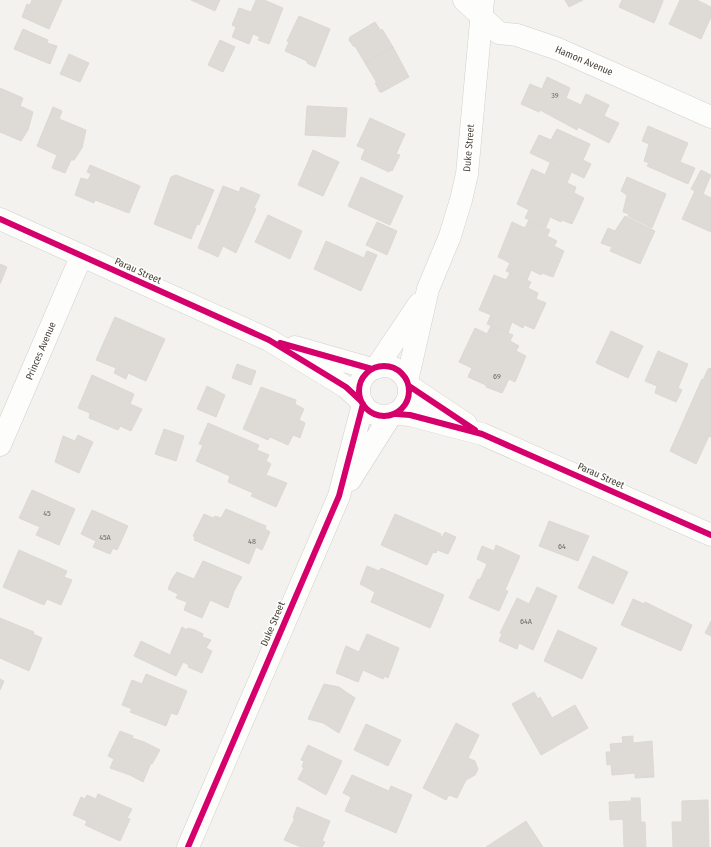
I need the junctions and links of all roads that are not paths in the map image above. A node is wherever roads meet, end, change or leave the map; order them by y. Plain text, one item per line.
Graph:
1 (464, 0) edge
2 (483, 8) edge
3 (711, 117) edge
4 (0, 219) edge
5 (81, 257) junction
6 (428, 289) junction
7 (269, 340) junction
8 (374, 369) junction
9 (408, 384) junction
10 (362, 402) junction
11 (394, 415) junction
12 (482, 434) junction
13 (0, 445) edge
14 (339, 496) junction
15 (711, 535) edge
16 (188, 847) edge

1 - 2 street, Hamon Avenue
2 - 3 street, Hamon Avenue
2 - 6 street, Duke Street
4 - 5 street, Parau Street
5 - 7 street, Parau Street
5 - 13 street, Princes Avenue
6 - 8 street, Duke Street
6 - 9 street, Duke Street
7 - 8 street, Parau Street
7 - 10 street, Parau Street
8 - 9 street
8 - 10 street
9 - 11 street
9 - 12 street, Parau Street
10 - 11 street
10 - 14 street, Duke Street
11 - 12 street, Parau Street
11 - 14 street, Duke Street
12 - 15 street, Parau Street
14 - 16 street, Duke Street

